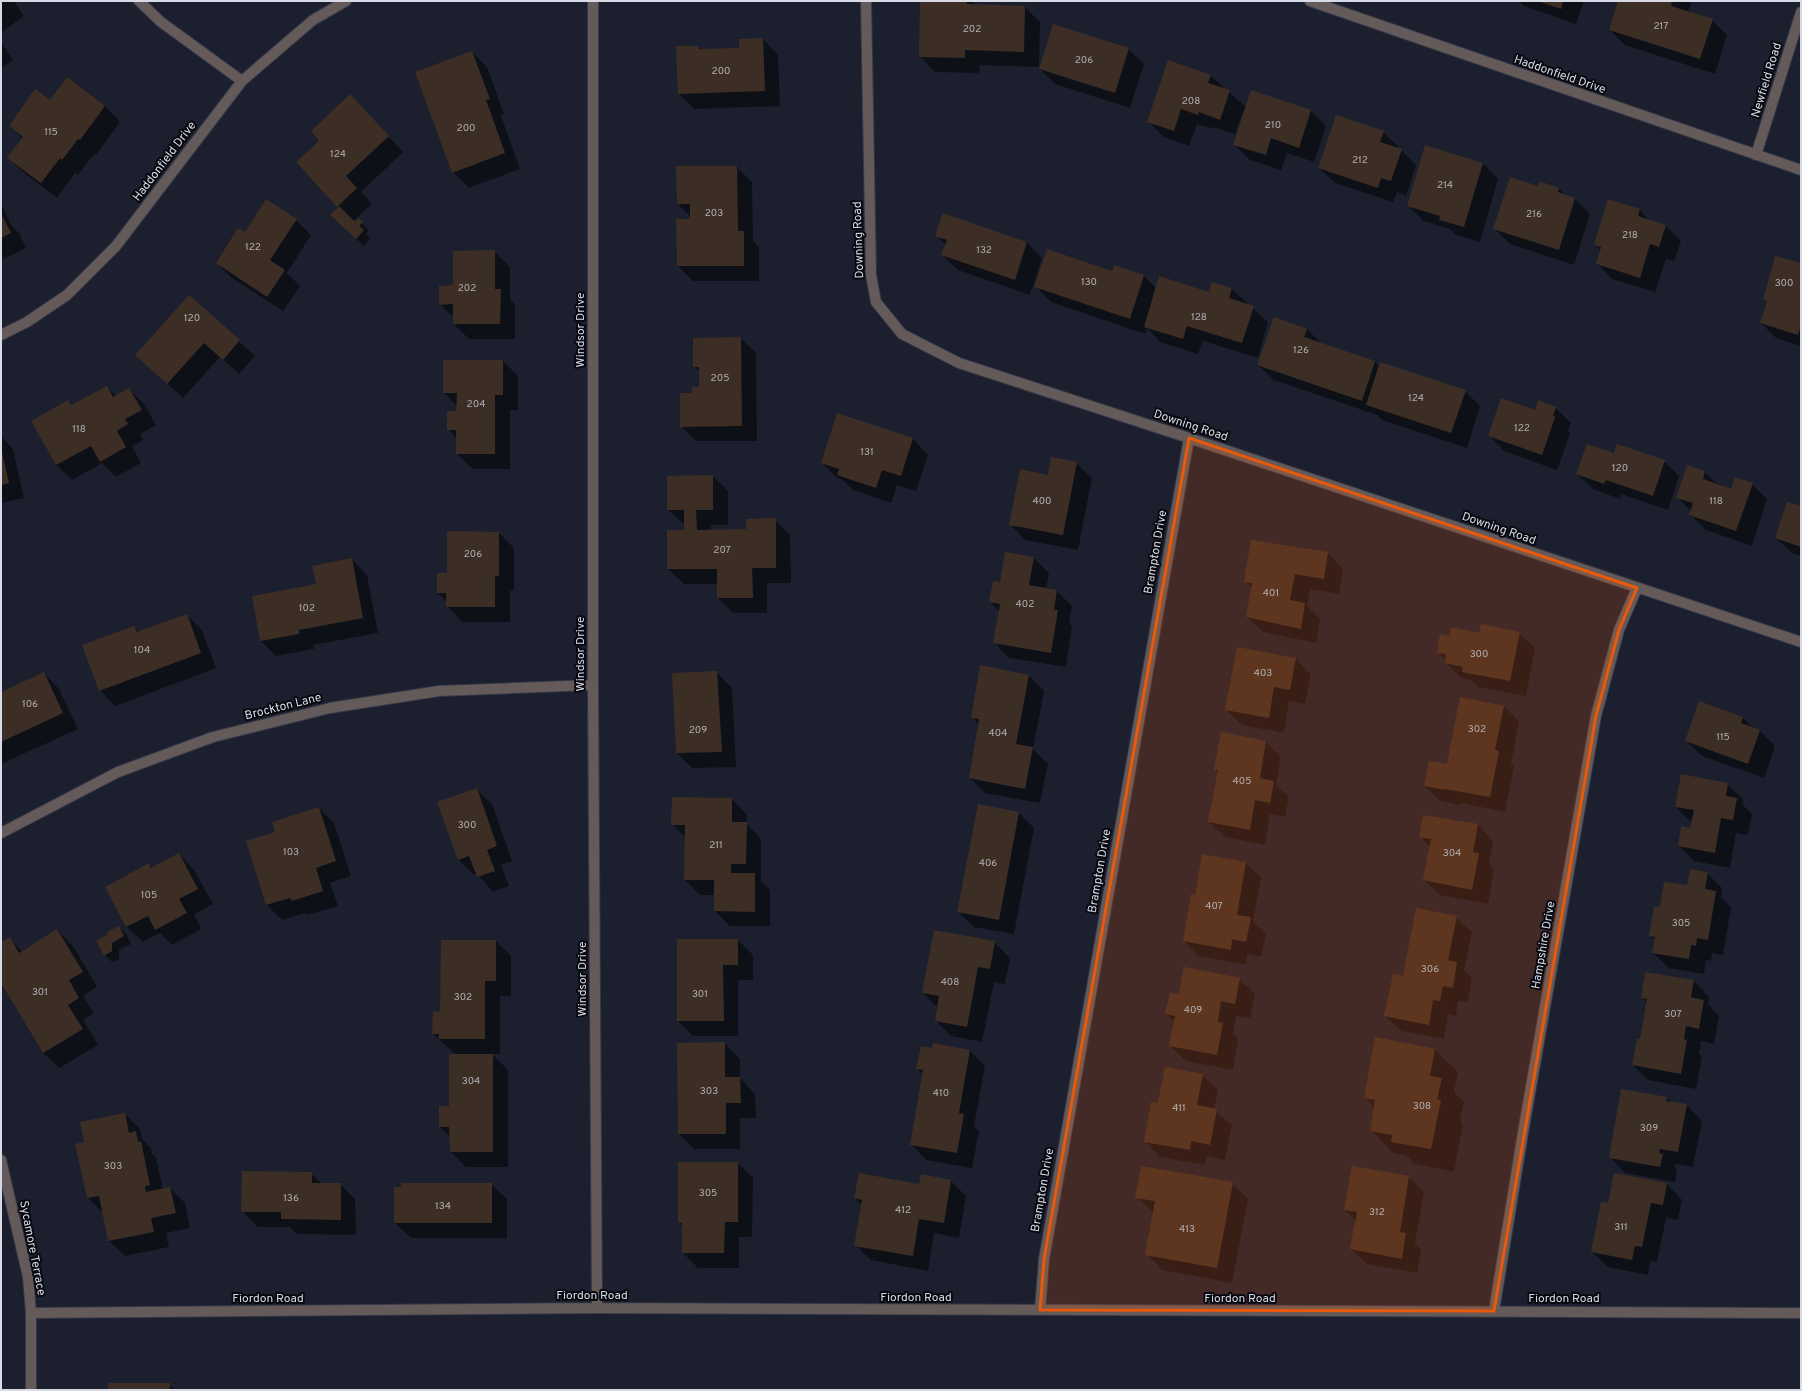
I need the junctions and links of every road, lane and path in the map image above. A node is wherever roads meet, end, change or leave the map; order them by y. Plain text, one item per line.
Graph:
1 (139, 1) edge
2 (346, 1) edge
3 (593, 1) edge
4 (866, 1) edge
5 (1310, 1) edge
6 (1801, 12) edge
7 (242, 81) junction
8 (1756, 155) junction
9 (1801, 170) edge
10 (1, 335) edge
11 (1189, 438) junction
12 (1637, 588) junction
13 (1801, 642) edge
14 (593, 685) junction
15 (1, 833) edge
16 (1, 1160) edge
17 (598, 1308) junction
18 (1040, 1310) junction
19 (1494, 1311) junction
20 (1801, 1312) edge
21 (31, 1313) junction
22 (31, 1390) edge

1 - 7 street
2 - 7 street, Haddonfield Drive
3 - 14 street, Windsor Drive
4 - 11 street, Downing Road
5 - 8 street, Haddonfield Drive
6 - 8 street, Newfield Road
7 - 10 street, Haddonfield Drive
8 - 9 street, Haddonfield Drive
11 - 12 street, Downing Road
11 - 18 street, Brampton Drive
12 - 13 street, Downing Road
12 - 19 street, Hampshire Drive
14 - 15 street, Brockton Lane
14 - 17 street, Windsor Drive
16 - 21 street, Sycamore Terrace
17 - 18 street, Fiordon Road
17 - 21 street, Fiordon Road
18 - 19 street, Fiordon Road
19 - 20 street, Fiordon Road
21 - 22 street, Sycamore Terrace

